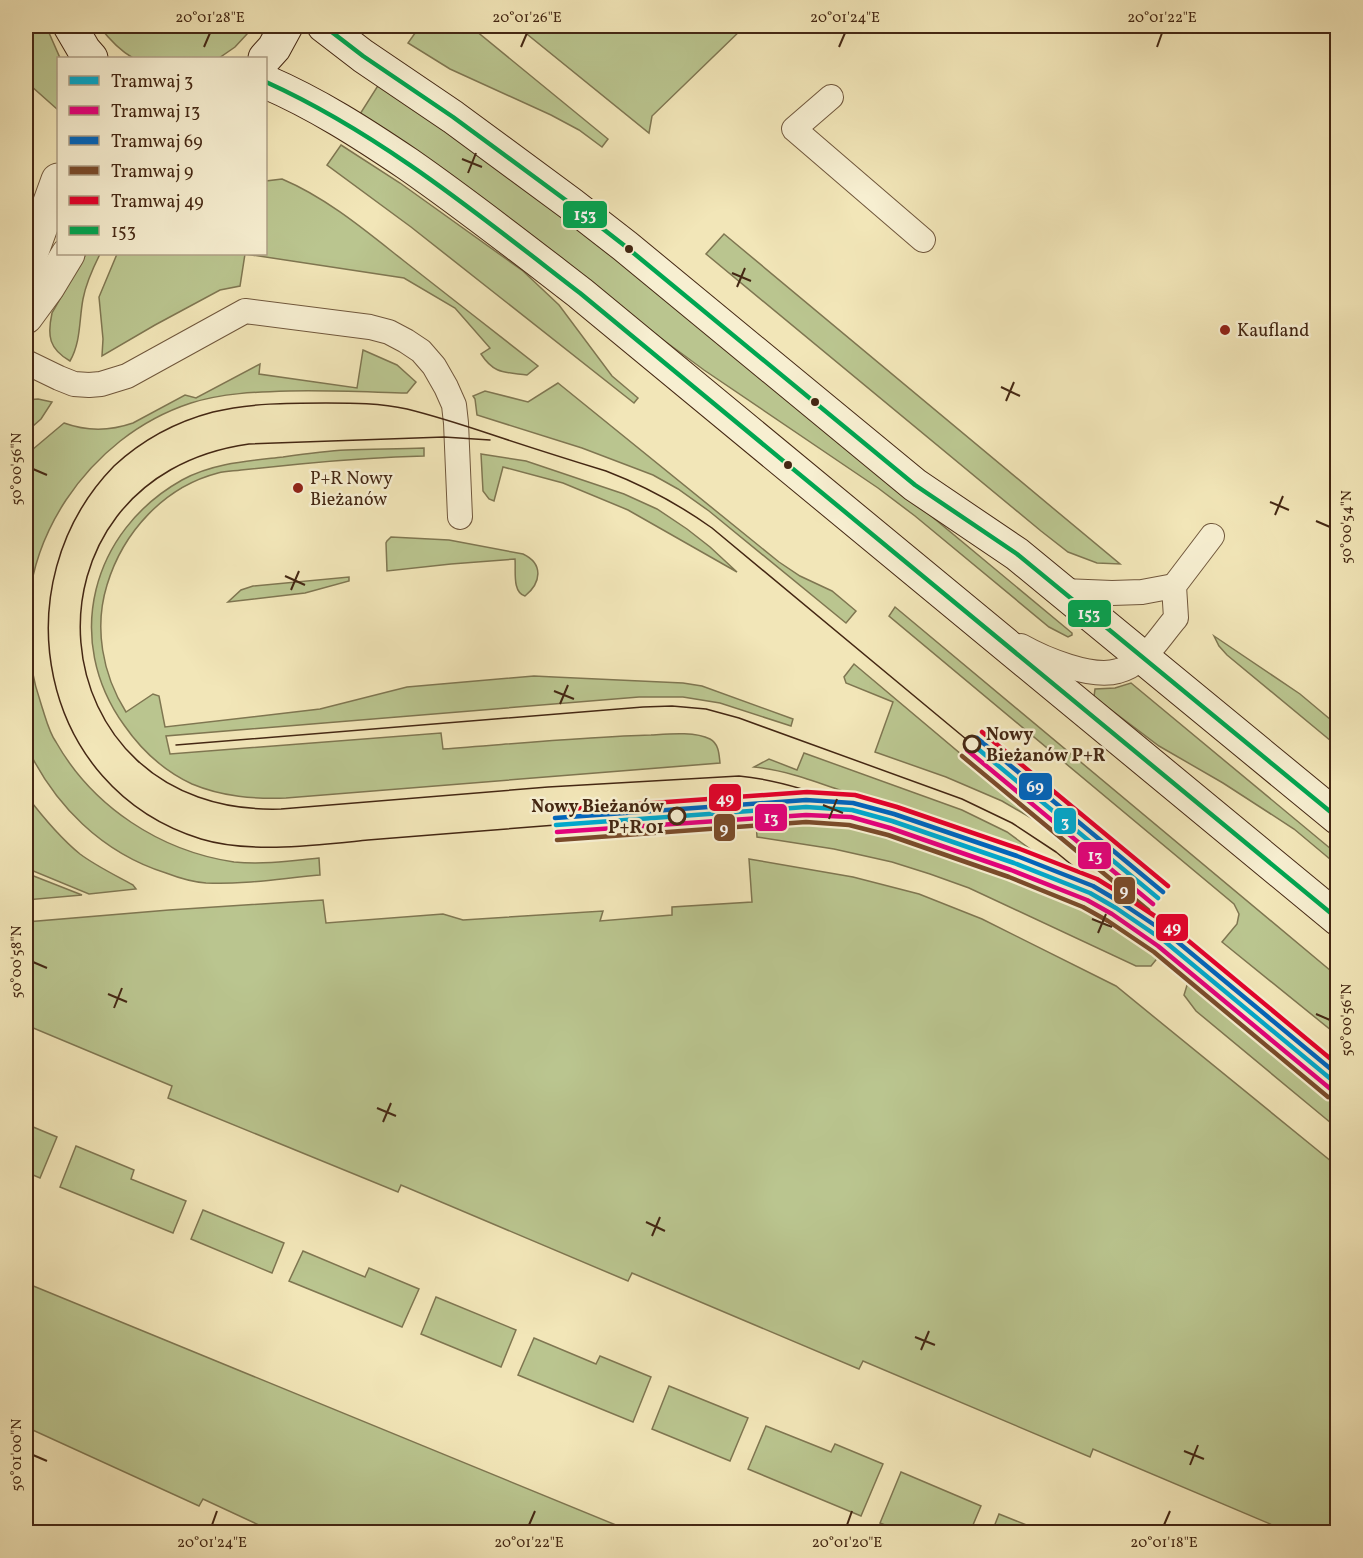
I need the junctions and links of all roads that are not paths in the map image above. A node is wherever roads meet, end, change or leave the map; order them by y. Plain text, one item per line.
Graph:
1 (286, 26) edge
2 (324, 26) edge
3 (266, 57) edge
4 (267, 82) edge
5 (831, 97) dead end
6 (57, 181) edge
7 (35, 211) edge
8 (923, 240) dead end
9 (67, 255) edge
10 (26, 268) edge
11 (26, 317) edge
12 (26, 362) edge
13 (460, 517) dead end
14 (1212, 537) dead end
15 (1174, 586) junction
16 (1063, 591) junction
17 (985, 627) junction
18 (1143, 657) junction
19 (1338, 818) edge
20 (1338, 919) edge

1 - 3 street
2 - 16 street
4 - 17 street
5 - 8 lane
6 - 7 street
7 - 10 street
9 - 11 street
12 - 13 lane
14 - 15 lane
15 - 16 lane
15 - 18 lane
16 - 18 street
17 - 18 lane
17 - 20 street
18 - 19 street

